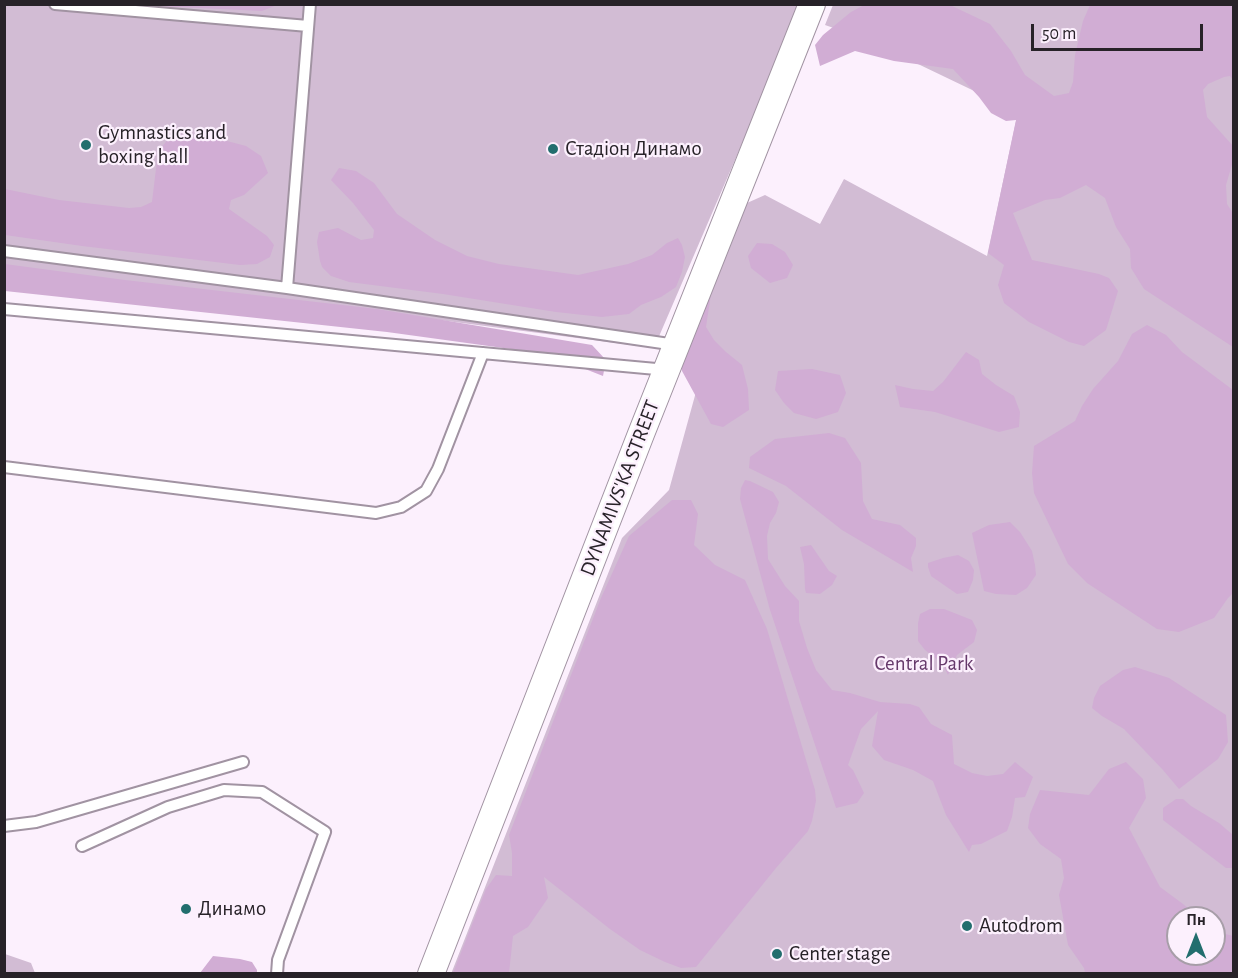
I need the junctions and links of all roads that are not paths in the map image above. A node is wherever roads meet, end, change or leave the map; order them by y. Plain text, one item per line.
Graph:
1 (55, 4) edge
2 (310, 4) edge
3 (812, 4) edge
4 (308, 26) junction
5 (4, 251) edge
6 (287, 288) junction
7 (4, 309) edge
8 (677, 345) junction
9 (483, 353) junction
10 (667, 370) junction
11 (4, 467) edge
12 (243, 762) dead end
13 (4, 826) edge
14 (82, 846) dead end
15 (277, 974) edge
16 (432, 974) edge

1 - 4 lane
2 - 4 lane
3 - 8 street, DYNAMIVS'KA STREET
4 - 6 lane
5 - 6 lane
6 - 8 lane
7 - 9 lane
8 - 10 street, DYNAMIVS'KA STREET
9 - 10 lane
9 - 11 lane
10 - 16 street, DYNAMIVS'KA STREET
12 - 13 lane
14 - 15 lane

